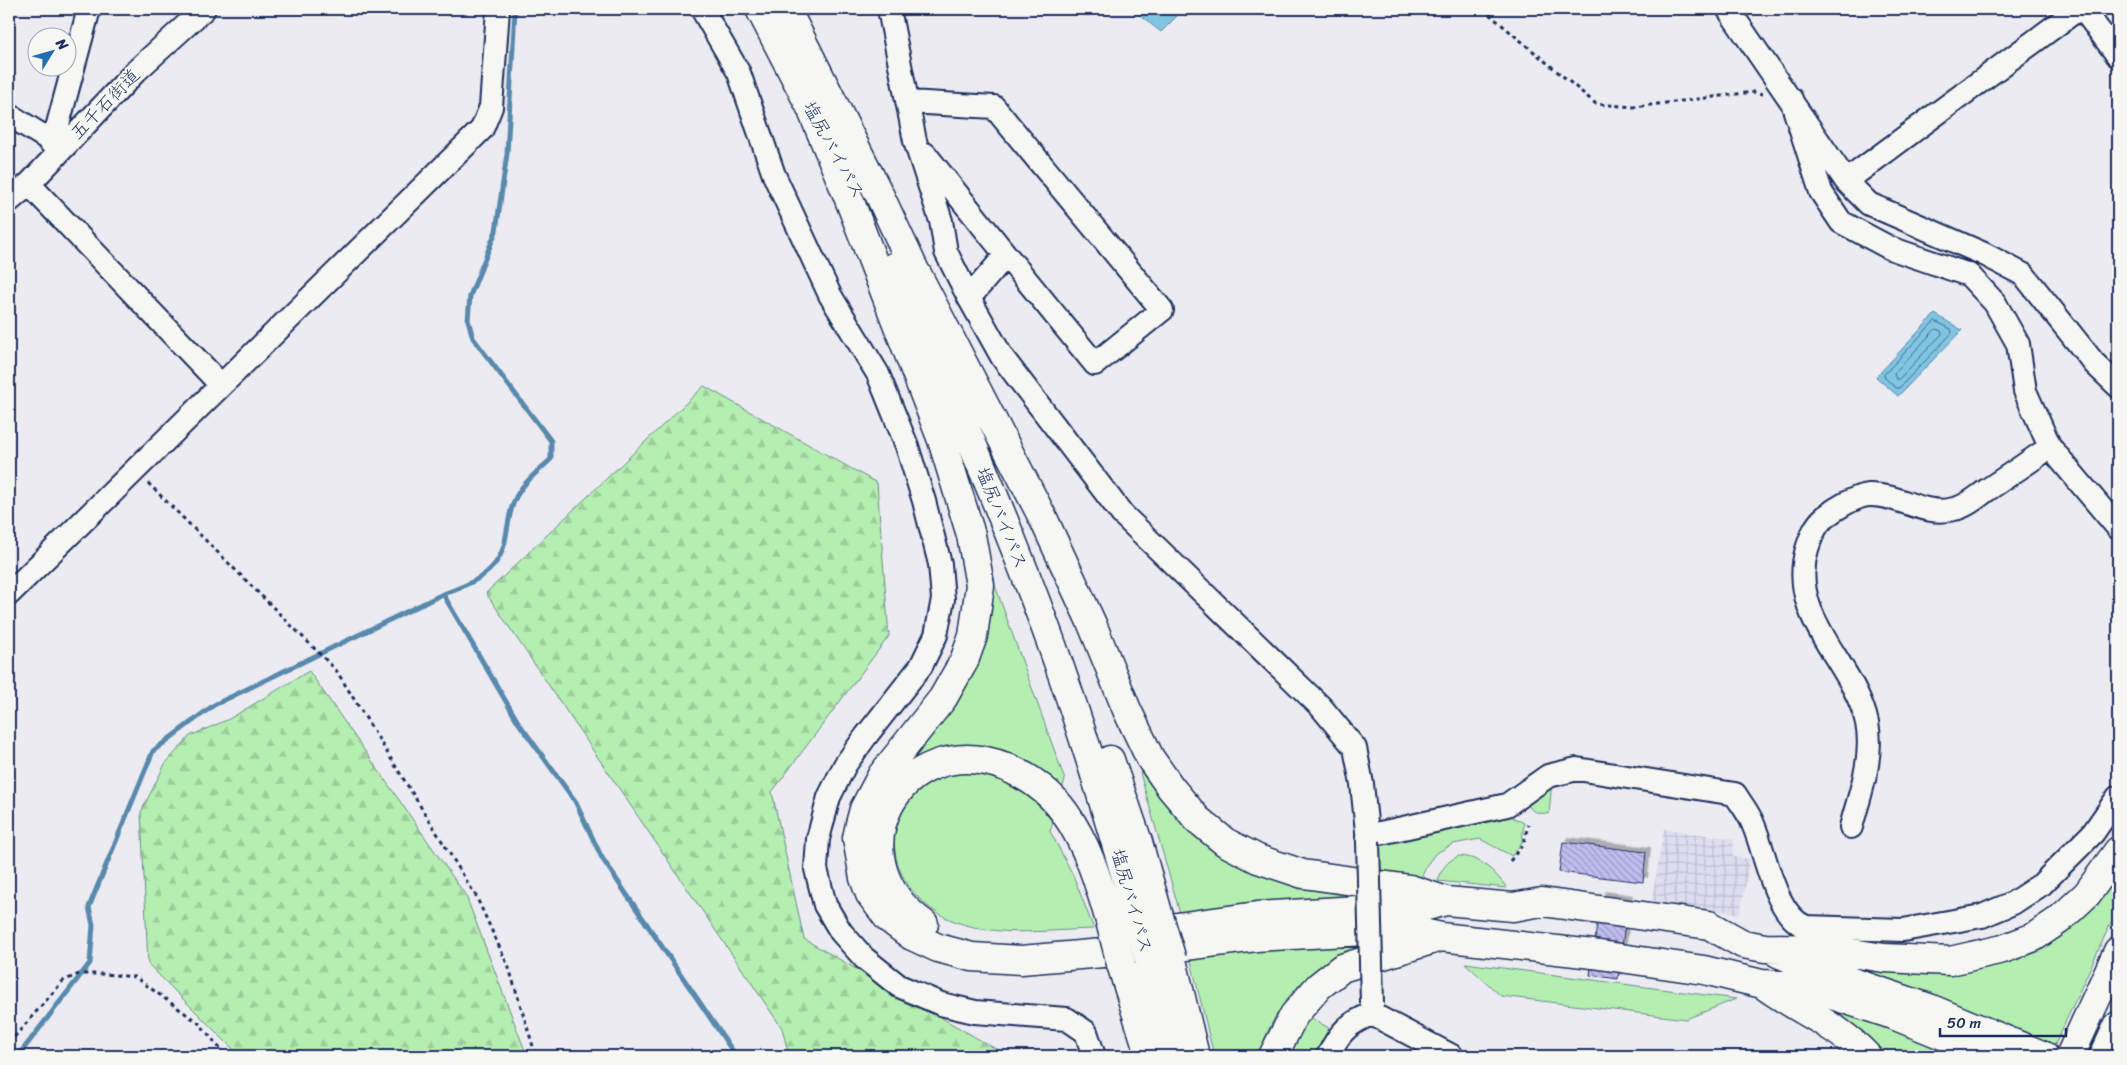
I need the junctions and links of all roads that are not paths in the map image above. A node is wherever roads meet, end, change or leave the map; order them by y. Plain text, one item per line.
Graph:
1 (89, 9) edge
2 (204, 9) edge
3 (498, 9) edge
4 (702, 9) edge
5 (760, 9) edge
6 (786, 9) edge
7 (890, 9) edge
8 (1728, 9) edge
9 (2078, 9) edge
10 (2083, 9) edge
11 (2118, 56) edge
12 (1791, 98) junction
13 (909, 102) junction
14 (813, 113) junction
15 (9, 115) edge
16 (914, 141) junction
17 (53, 146) junction
18 (1846, 181) junction
19 (29, 184) junction
20 (9, 202) edge
21 (1006, 255) junction
22 (916, 274) junction
23 (969, 298) junction
24 (221, 385) junction
25 (2118, 386) edge
26 (2050, 448) junction
27 (2118, 528) edge
28 (9, 594) edge
29 (2118, 797) edge
30 (1851, 827) dead end
31 (1368, 839) junction
32 (2118, 851) edge
33 (1446, 901) junction
34 (1147, 914) junction
35 (1441, 937) junction
36 (1754, 946) junction
37 (2118, 951) edge
38 (1160, 960) junction
39 (1749, 981) junction
40 (1372, 1009) junction
41 (2118, 1026) edge
42 (2072, 1053) edge
43 (1094, 1056) edge
44 (1150, 1056) edge
45 (1172, 1056) edge
46 (1196, 1056) edge
47 (1273, 1056) edge
48 (1328, 1056) edge
49 (1452, 1056) edge
50 (1867, 1056) edge
51 (1994, 1056) edge
52 (2044, 1056) edge
53 (2104, 1056) edge

1 - 17 street
2 - 17 street, 五千石街道
3 - 24 street
4 - 43 street
5 - 14 highway, 塩尻バイパス
6 - 22 highway, 塩尻バイパス
7 - 13 street
8 - 12 street
9 - 18 street
10 - 11 street
12 - 18 street
12 - 26 street
13 - 16 street
13 - 21 street
14 - 34 highway, 塩尻バイパス
14 - 35 highway
15 - 17 street
16 - 21 street
16 - 23 street
17 - 19 street, 五千石街道
18 - 25 street
19 - 20 street, 五千石街道
19 - 24 street
21 - 23 street
22 - 33 highway
22 - 34 highway, 塩尻バイパス
23 - 31 street
24 - 28 street
26 - 27 street
26 - 30 street
29 - 31 street
31 - 40 street, bridge
32 - 36 highway
33 - 36 highway
33 - 44 highway, bridge
34 - 38 highway, 塩尻バイパス, bridge
35 - 39 highway
35 - 47 highway
36 - 52 highway
37 - 42 highway
38 - 45 highway, 塩尻バイパス
38 - 46 highway, 塩尻バイパス
39 - 50 highway
39 - 51 highway
40 - 48 street
40 - 49 street
41 - 53 highway

